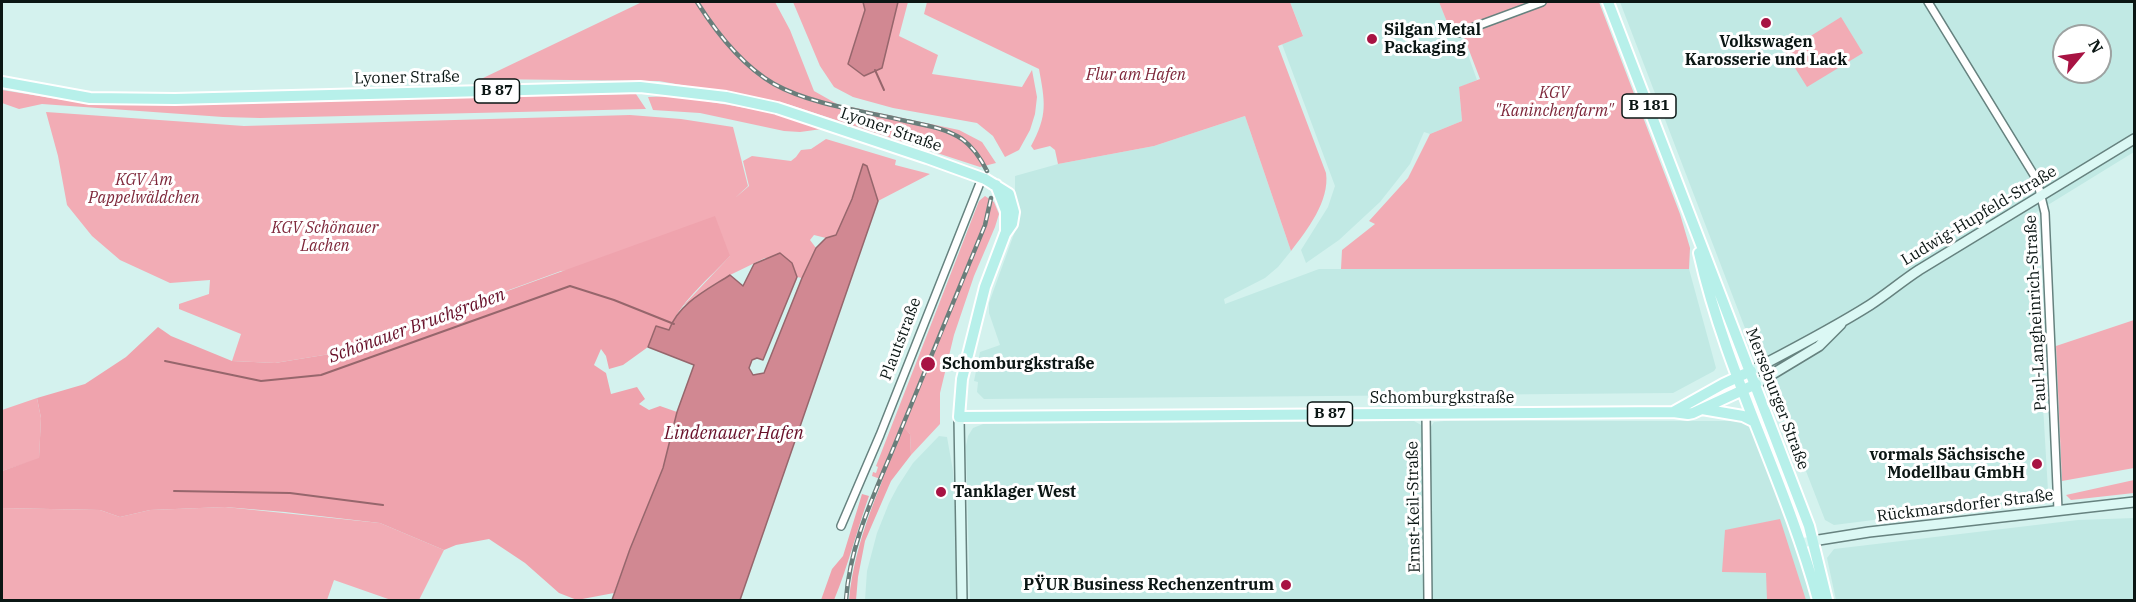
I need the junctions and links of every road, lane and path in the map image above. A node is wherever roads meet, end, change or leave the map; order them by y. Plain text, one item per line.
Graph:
1 (1542, 2) edge
2 (1608, 2) edge
3 (1928, 2) edge
4 (1458, 33) dead end
5 (2, 82) edge
6 (2134, 139) edge
7 (989, 182) junction
8 (2042, 195) junction
9 (1689, 211) junction
10 (1843, 322) junction
11 (1751, 371) junction
12 (1736, 377) junction
13 (1756, 384) junction
14 (1742, 391) junction
15 (1702, 409) junction
16 (1673, 412) junction
17 (1426, 414) junction
18 (959, 417) junction
19 (1754, 421) junction
20 (2134, 502) edge
21 (2058, 510) junction
22 (841, 526) dead end
23 (1813, 541) junction
24 (1800, 543) junction
25 (962, 600) edge
26 (1428, 600) edge
27 (1818, 600) edge
28 (1827, 600) edge

1 - 4 street
2 - 9 main road, Merseburger Straße / B 181
3 - 8 street, Paul-Langheinrich-Straße
5 - 7 main road, Lyoner Straße / B 87
6 - 8 main road, Ludwig-Hupfeld-Straße
7 - 18 main road
7 - 22 street, Plautstraße
8 - 10 main road, Ludwig-Hupfeld-Straße
8 - 21 street, Paul-Langheinrich-Straße
9 - 11 main road, Merseburger Straße / B 181
9 - 12 main road, Merseburger Straße / B 181
10 - 11 main road, Ludwig-Hupfeld-Straße
10 - 13 main road, Ludwig-Hupfeld-Straße
11 - 12 main road, Schomburgkstraße / B 87
11 - 13 main road, Merseburger Straße
12 - 14 main road, Merseburger Straße / B 181
12 - 16 main road, Schomburgkstraße / B 87
13 - 14 main road, Schomburgkstraße
13 - 23 main road, Merseburger Straße
14 - 15 main road, Schomburgkstraße
14 - 19 main road, Merseburger Straße / B 181
15 - 16 main road, Schomburgkstraße / B 87
15 - 19 main road, B 87
16 - 17 main road, Schomburgkstraße / B 87
17 - 18 main road, Schomburgkstraße / B 87
17 - 26 street, Ernst-Keil-Straße
18 - 25 main road
19 - 24 main road, Merseburger Straße
20 - 21 main road, Rückmarsdorfer Straße
21 - 23 main road, Rückmarsdorfer Straße
23 - 24 main road, Rückmarsdorfer Straße
23 - 28 main road, Merseburger Straße
24 - 27 main road, Merseburger Straße

